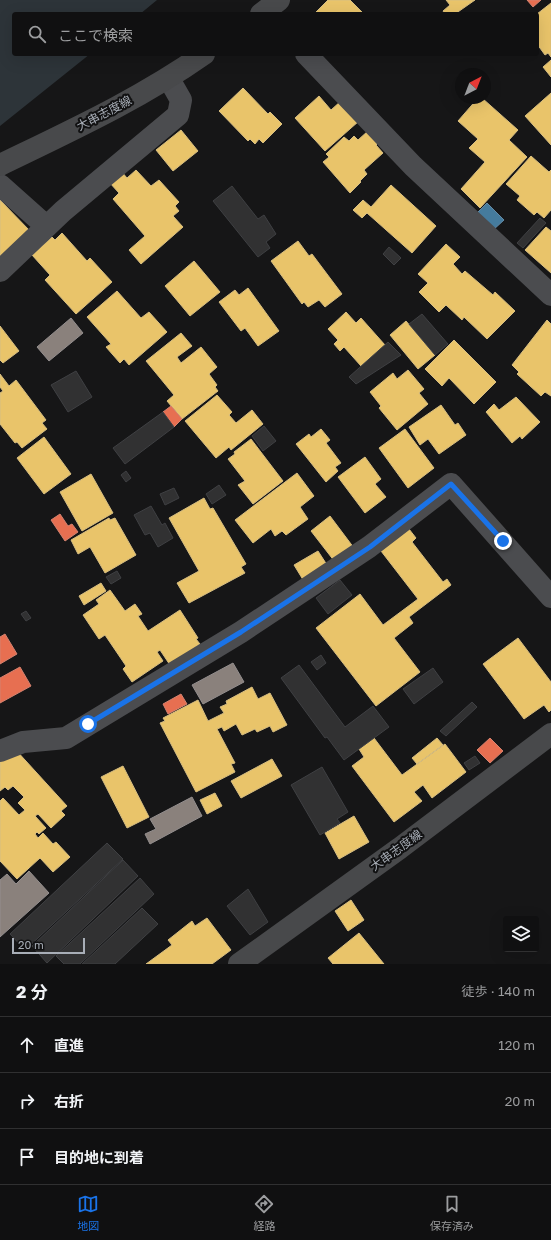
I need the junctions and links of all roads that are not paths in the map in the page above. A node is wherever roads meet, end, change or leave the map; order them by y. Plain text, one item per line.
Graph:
1 (201, 56) edge
2 (308, 56) edge
3 (169, 79) junction
4 (0, 165) edge
5 (0, 185) edge
6 (46, 226) junction
7 (0, 271) edge
8 (551, 295) edge
9 (551, 597) edge
10 (551, 734) edge
11 (0, 752) edge
12 (240, 964) edge

1 - 3 main road, 大串志度線
2 - 8 street
3 - 4 main road, 大串志度線
3 - 6 street
5 - 6 street
6 - 7 street
9 - 11 street
10 - 12 main road, 大串志度線

